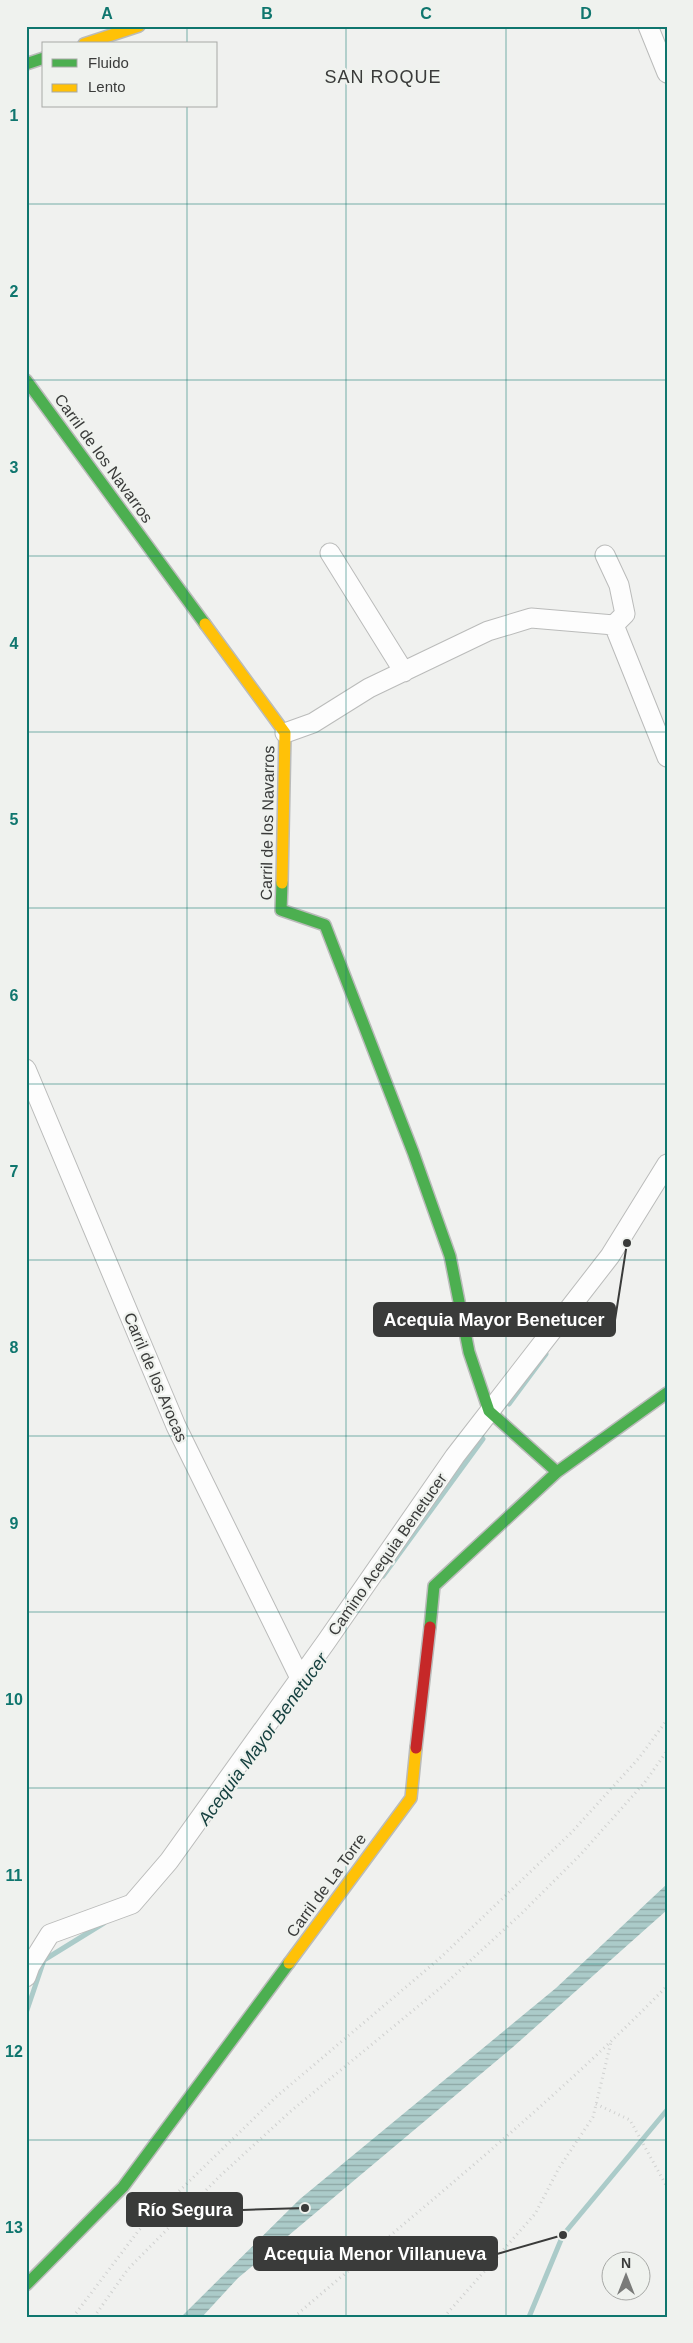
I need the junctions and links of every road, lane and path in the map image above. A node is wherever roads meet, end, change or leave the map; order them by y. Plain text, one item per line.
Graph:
1 (139, 26) edge
2 (648, 26) edge
3 (90, 42) edge
4 (42, 59) edge
5 (26, 64) edge
6 (667, 73) edge
7 (26, 380) edge
8 (330, 553) dead end
9 (605, 555) dead end
10 (614, 625) junction
11 (404, 672) junction
12 (285, 733) junction
13 (667, 757) edge
14 (26, 1069) edge
15 (32, 1101) edge
16 (667, 1164) edge
17 (667, 1392) edge
18 (489, 1411) junction
19 (557, 1472) junction
20 (300, 1678) junction
21 (667, 1720) edge
22 (667, 1751) edge
23 (26, 1978) edge
24 (667, 1986) edge
25 (611, 2041) junction
26 (596, 2104) junction
27 (667, 2187) edge
28 (26, 2285) edge
29 (73, 2317) edge
30 (94, 2317) edge
31 (294, 2317) edge
32 (444, 2317) edge

1 - 3 street
2 - 6 street
4 - 5 street
7 - 12 street, Carril de los Navarros
8 - 11 street
9 - 10 street
10 - 11 street
10 - 13 street
11 - 12 street
12 - 18 street, Carril de los Navarros
14 - 15 street, Carril de los Arocas
15 - 20 street, Carril de los Arocas
16 - 18 street, Camino Acequia Benetucer
17 - 19 street, Carril de La Torre
18 - 19 street, Carril de los Navarros
18 - 20 street, Camino Acequia Benetucer
19 - 28 street, Carril de La Torre
20 - 23 street, Camino Acequia Benetucer
21 - 29 path
22 - 30 path
24 - 25 path
25 - 26 path
25 - 31 path
26 - 27 path
26 - 32 path

